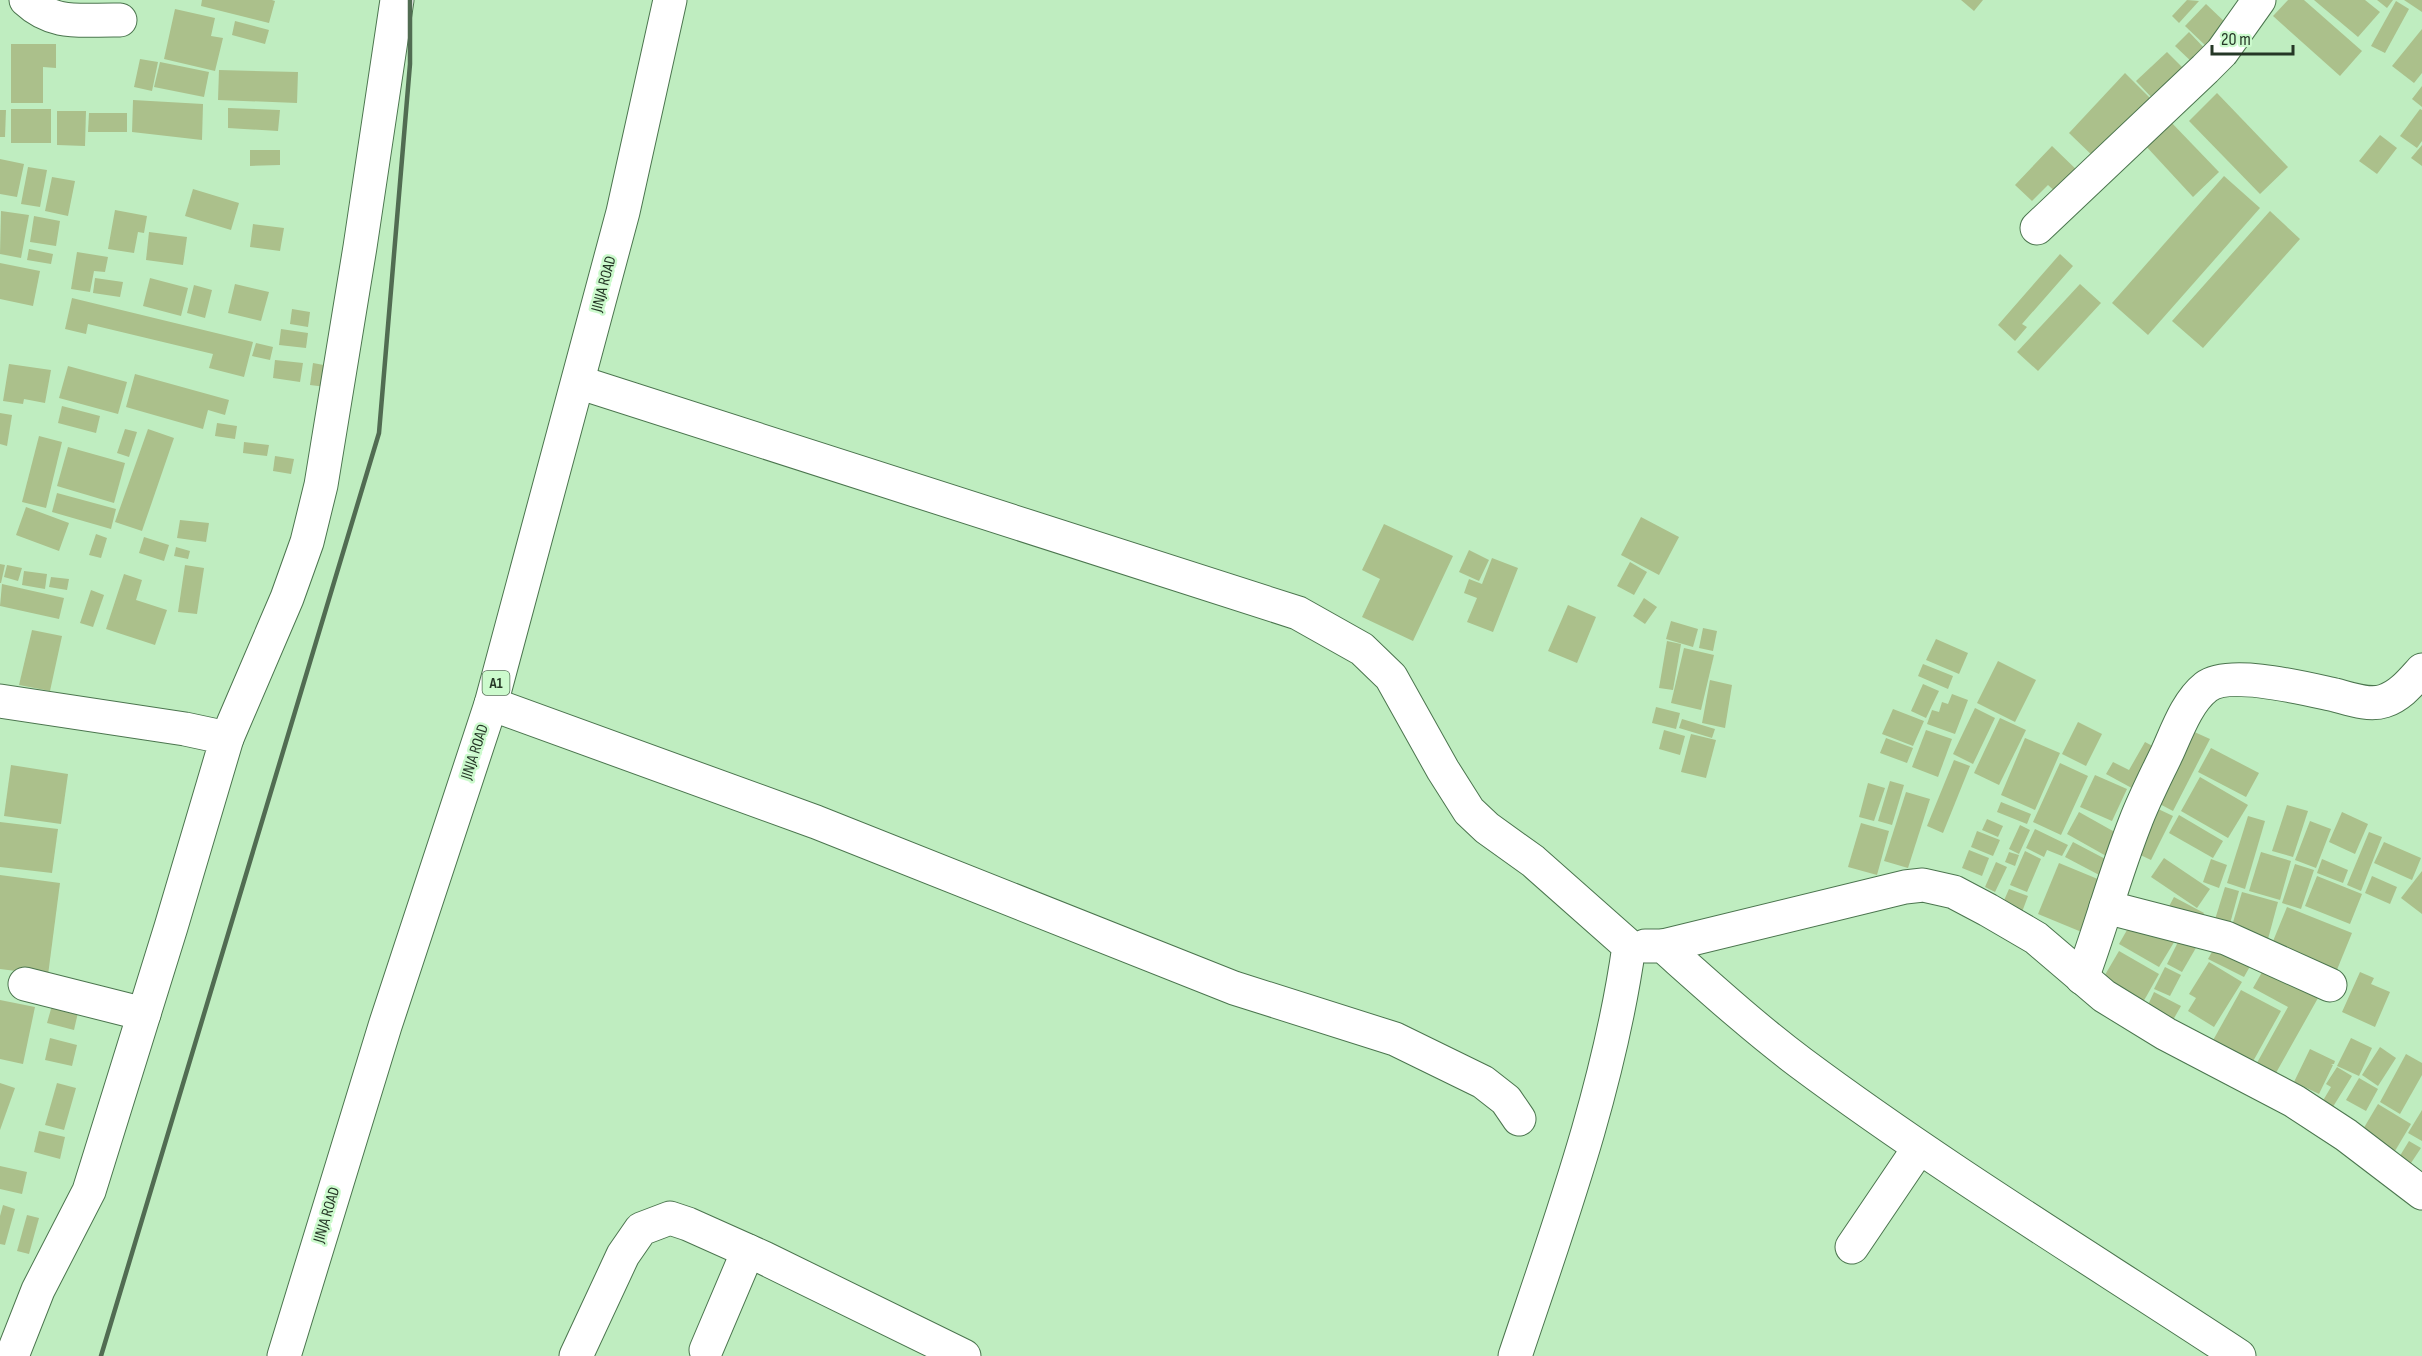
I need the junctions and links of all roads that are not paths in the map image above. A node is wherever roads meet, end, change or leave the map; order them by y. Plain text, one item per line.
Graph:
1 (26, 0) edge
2 (397, 0) edge
3 (670, 0) edge
4 (2259, 0) edge
5 (120, 20) dead end
6 (2037, 228) dead end
7 (578, 382) junction
8 (2422, 670) edge
9 (0, 700) edge
10 (491, 704) junction
11 (227, 738) junction
12 (2106, 906) junction
13 (1629, 946) junction
14 (1663, 946) junction
15 (2082, 978) junction
16 (26, 984) dead end
17 (2330, 985) dead end
18 (144, 1014) junction
19 (1519, 1119) dead end
20 (1919, 1148) junction
21 (2422, 1193) edge
22 (1852, 1247) dead end
23 (748, 1251) junction
24 (706, 1350) dead end
25 (12, 1356) edge
26 (284, 1356) edge
27 (576, 1356) edge
28 (964, 1356) edge
29 (1515, 1356) edge
30 (2239, 1356) edge

1 - 5 main road
2 - 11 main road
3 - 7 main road, JINJA ROAD / A1
4 - 6 main road
7 - 10 main road, JINJA ROAD / A1
7 - 13 main road
8 - 12 main road
9 - 11 main road
10 - 19 main road
10 - 26 main road, JINJA ROAD / A1
11 - 18 main road
12 - 15 main road
12 - 17 main road
13 - 14 main road
13 - 29 main road
14 - 15 main road
14 - 20 main road
15 - 21 main road
16 - 18 main road
18 - 25 main road
20 - 22 main road
20 - 30 main road
23 - 24 main road
23 - 27 main road
23 - 28 main road

